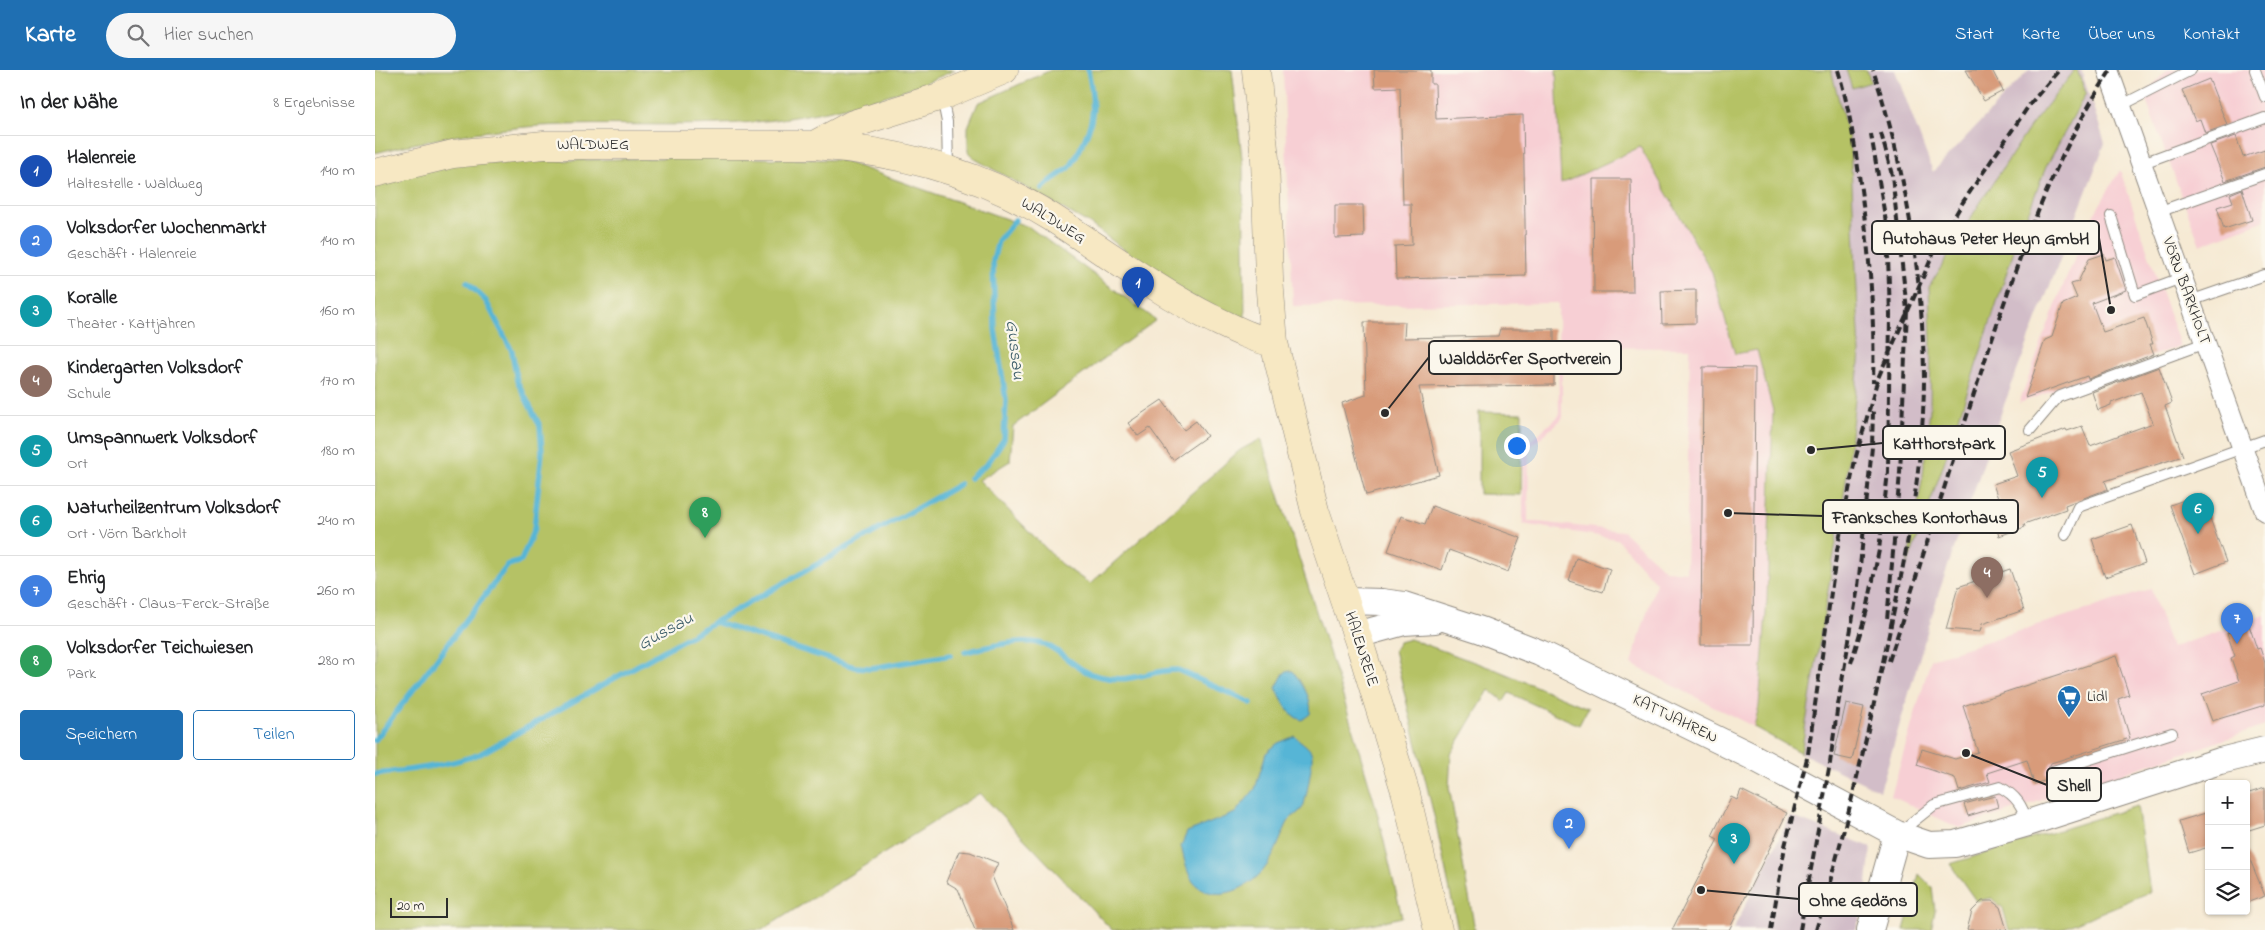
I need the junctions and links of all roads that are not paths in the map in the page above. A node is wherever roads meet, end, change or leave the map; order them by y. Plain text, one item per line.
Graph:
1 (1003, 70) edge
2 (1256, 70) edge
3 (2108, 70) edge
4 (2191, 70) edge
5 (2255, 70) edge
6 (942, 96) junction
7 (2265, 97) edge
8 (2120, 106) junction
9 (2265, 118) edge
10 (814, 145) junction
11 (2140, 164) junction
12 (948, 170) junction
13 (375, 173) edge
14 (2265, 174) edge
15 (2158, 212) junction
16 (2111, 216) dead end
17 (2265, 275) edge
18 (2181, 278) junction
19 (2189, 301) junction
20 (1274, 343) junction
21 (2205, 344) junction
22 (2030, 430) dead end
23 (2265, 440) edge
24 (2242, 449) junction
25 (2265, 512) edge
26 (2065, 535) dead end
27 (1345, 601) junction
28 (1446, 620) junction
29 (1357, 635) junction
30 (2173, 733) dead end
31 (2265, 750) edge
32 (2053, 771) dead end
33 (2028, 823) junction
34 (1897, 834) junction
35 (1438, 930) edge
36 (1870, 930) edge

1 - 6 main road, WALDWEG
2 - 20 main road, HALENREIE
3 - 8 street, VÖRN BARKHOLT
4 - 8 lane
5 - 7 lane
6 - 10 main road, WALDWEG
6 - 12 lane
8 - 11 street, VÖRN BARKHOLT
9 - 11 lane
10 - 12 main road, WALDWEG
10 - 13 main road, WALDWEG
11 - 15 street, VÖRN BARKHOLT
12 - 20 main road, WALDWEG
14 - 15 lane
15 - 18 street, VÖRN BARKHOLT
16 - 18 lane
17 - 19 lane
18 - 19 street, VÖRN BARKHOLT
19 - 21 street, VÖRN BARKHOLT
20 - 27 main road, HALENREIE
21 - 22 lane
21 - 24 street, VÖRN BARKHOLT
23 - 24 lane
24 - 25 street, VÖRN BARKHOLT
24 - 26 lane
27 - 28 street, KATTJAHREN
27 - 29 main road, HALENREIE
28 - 29 street, KATTJAHREN
28 - 34 street, KATTJAHREN
29 - 35 main road, HALENREIE
30 - 32 lane
31 - 33 street, KATTJAHREN
33 - 34 street, KATTJAHREN
33 - 34 lane
34 - 36 street

